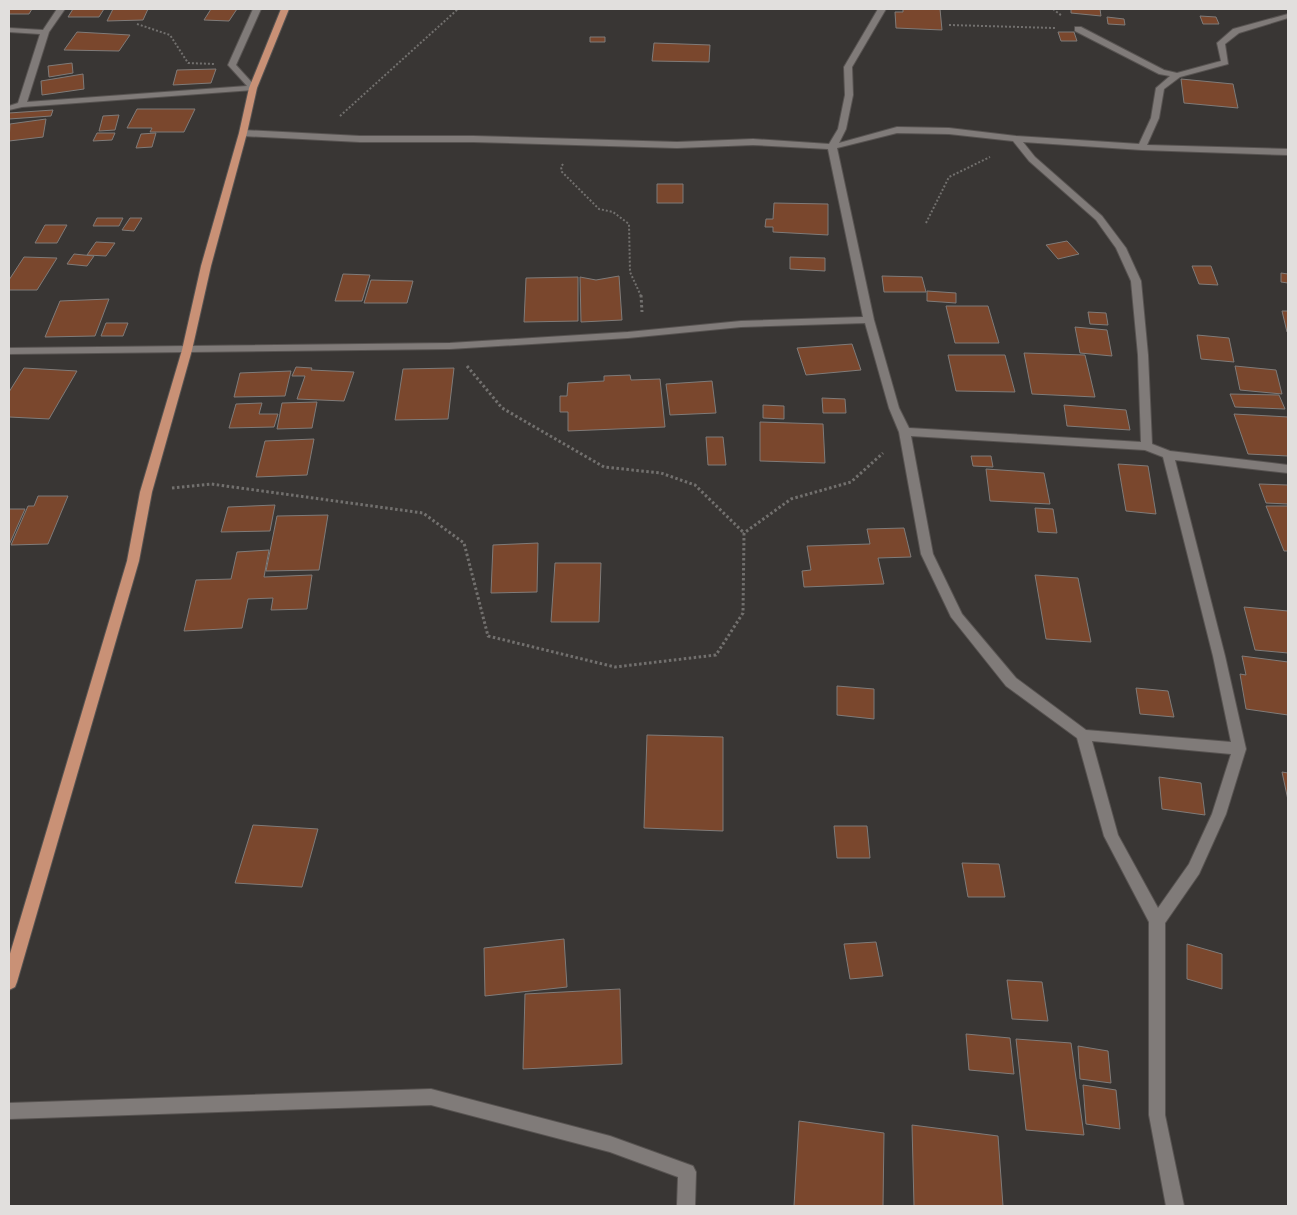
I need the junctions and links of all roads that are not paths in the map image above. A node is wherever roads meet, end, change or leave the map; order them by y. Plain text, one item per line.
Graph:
1 (61, 9) edge
2 (257, 9) edge
3 (285, 9) edge
4 (882, 9) edge
5 (1288, 16) edge
6 (1078, 29) road end
7 (9, 30) edge
8 (45, 32) junction
9 (1176, 75) junction
10 (253, 88) junction
11 (22, 105) junction
12 (9, 108) edge
13 (243, 133) junction
14 (1016, 139) junction
15 (832, 147) junction
16 (1142, 147) junction
17 (1288, 152) edge
18 (869, 320) junction
19 (187, 350) junction
20 (9, 351) edge
21 (905, 432) junction
22 (1148, 446) junction
23 (1168, 454) junction
24 (1288, 469) edge
25 (1083, 735) junction
26 (1239, 749) junction
27 (1157, 921) junction
28 (9, 982) edge
29 (9, 1111) edge
30 (686, 1206) edge
31 (1175, 1206) edge

1 - 8 street
2 - 10 street
3 - 10 main road
4 - 15 street
5 - 9 street
6 - 9 street
7 - 8 street
8 - 11 street
9 - 16 street
10 - 11 street
10 - 13 main road
11 - 12 street
13 - 15 street
13 - 19 main road
14 - 15 street
14 - 16 street
14 - 22 street
15 - 18 street
16 - 17 street
18 - 19 street
18 - 21 street
19 - 20 street
19 - 28 main road
21 - 22 street
21 - 25 street
22 - 23 street
23 - 24 street
23 - 26 street
25 - 26 street
25 - 27 street
26 - 27 street
27 - 31 street
29 - 30 street

